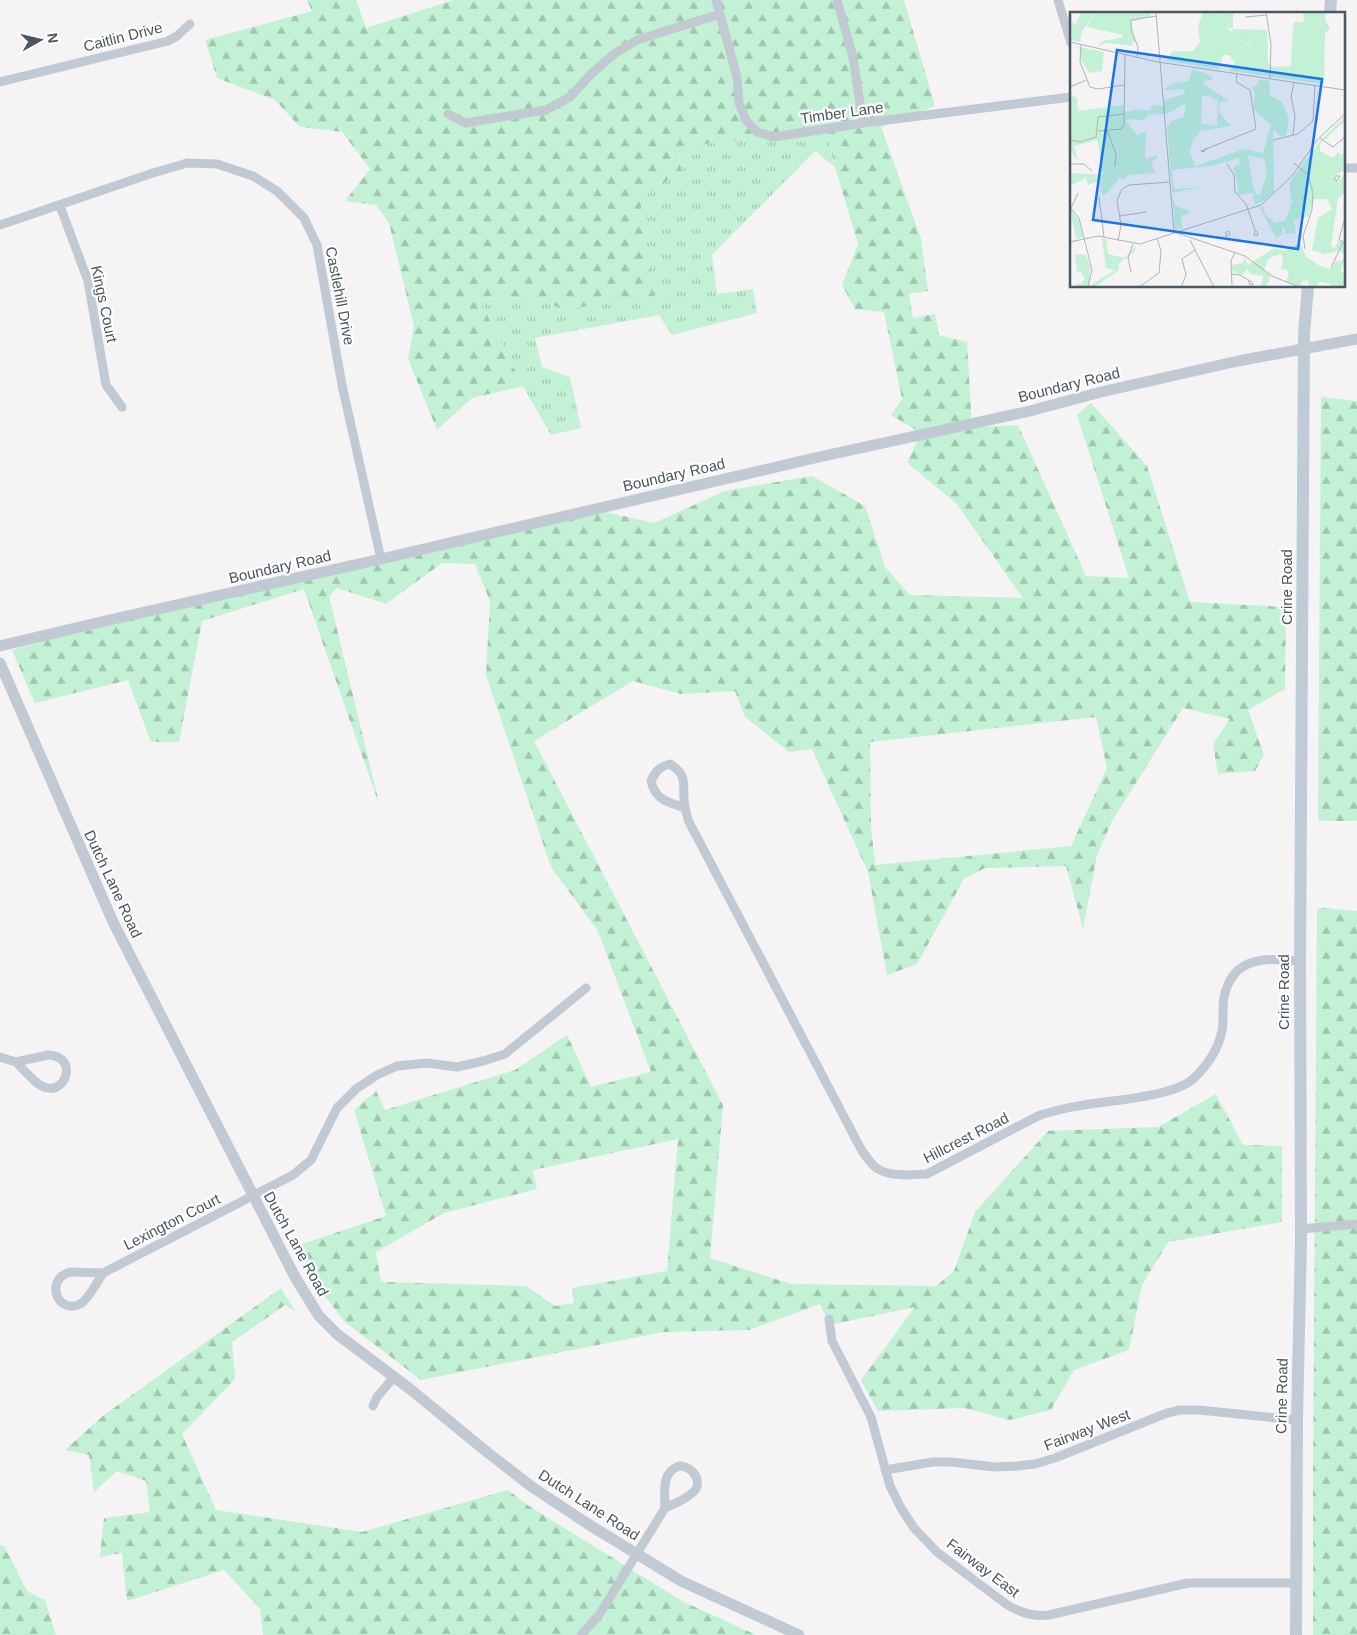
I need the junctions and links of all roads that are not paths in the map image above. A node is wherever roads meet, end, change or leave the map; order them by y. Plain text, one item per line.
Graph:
1 (716, 0) edge
2 (836, 0) edge
3 (1058, 0) edge
4 (720, 14) junction
5 (190, 24) dead end
6 (1070, 40) edge
7 (0, 82) edge
8 (1070, 97) edge
9 (448, 114) dead end
10 (863, 123) junction
11 (1344, 168) edge
12 (1357, 168) edge
13 (60, 206) junction
14 (0, 225) edge
15 (1308, 288) edge
16 (1357, 339) edge
17 (1304, 348) junction
18 (122, 407) dead end
19 (381, 560) junction
20 (0, 646) edge
21 (0, 663) edge
22 (686, 808) junction
23 (1300, 961) junction
24 (586, 988) dead end
25 (0, 1057) edge
26 (16, 1062) junction
27 (253, 1196) junction
28 (1357, 1224) edge
29 (1301, 1229) junction
30 (103, 1273) junction
31 (829, 1320) dead end
32 (394, 1377) junction
33 (373, 1406) dead end
34 (1297, 1420) junction
35 (885, 1470) junction
36 (666, 1508) junction
37 (637, 1554) junction
38 (1296, 1583) junction
39 (581, 1635) edge
40 (799, 1635) edge
41 (1296, 1635) edge

1 - 4 street, Timber Lane
2 - 10 street
3 - 6 street
4 - 9 street
4 - 10 street, Timber Lane
5 - 7 street, Caitlin Drive
8 - 10 street, Timber Lane
11 - 12 street
13 - 14 street, Castlehill Drive
13 - 18 street, Kings Court
13 - 19 street, Castlehill Drive
15 - 17 main road, Crine Road
16 - 17 street, Boundary Road
17 - 19 street, Boundary Road
17 - 23 main road, Crine Road
19 - 20 street, Boundary Road
21 - 27 street, Dutch Lane Road
22 - 22 street, Hillcrest Road
22 - 23 street, Hillcrest Road
23 - 29 main road, Crine Road
24 - 27 street, Lexington Court
25 - 26 street
26 - 26 street
27 - 30 street, Lexington Court
27 - 32 street, Dutch Lane Road
28 - 29 street
29 - 34 main road, Crine Road
30 - 30 street
31 - 35 street, Fairway East
32 - 33 street
32 - 37 street, Dutch Lane Road
34 - 35 street, Fairway West
34 - 38 main road, Crine Road
35 - 38 street, Fairway East
36 - 36 street
36 - 37 street
37 - 39 street
37 - 40 street, Dutch Lane Road
38 - 41 main road, Crine Road

